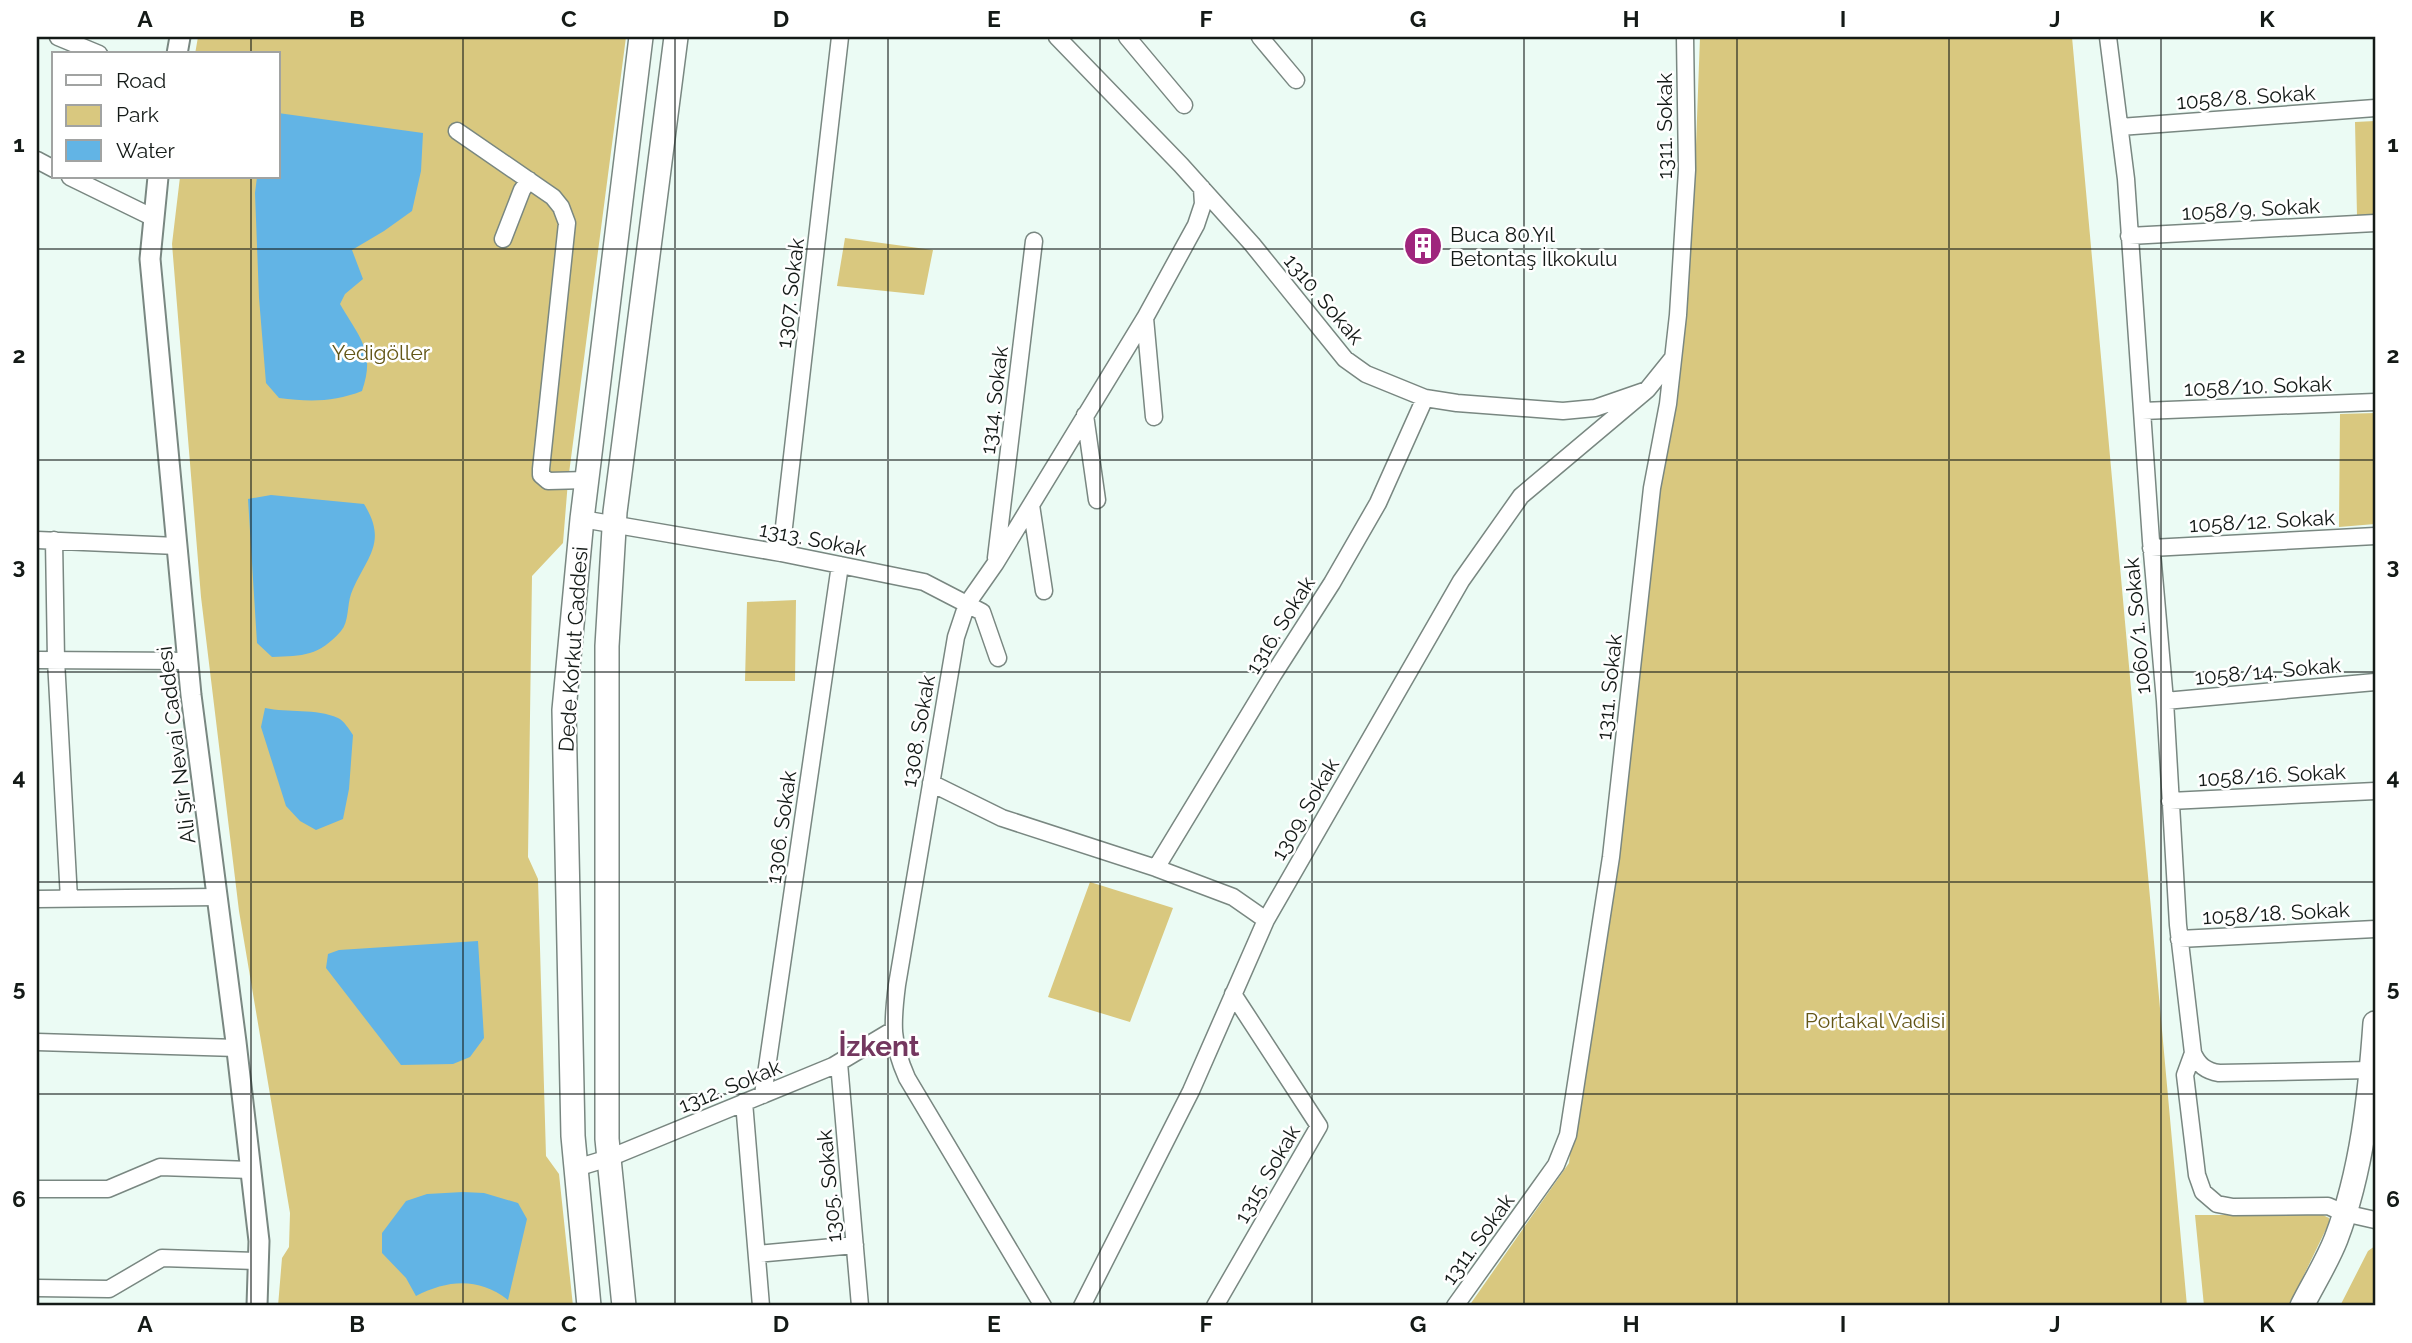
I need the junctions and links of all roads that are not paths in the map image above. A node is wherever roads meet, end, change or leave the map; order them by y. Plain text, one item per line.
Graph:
1 (58, 37) edge
2 (641, 37) edge
3 (676, 37) edge
4 (840, 37) edge
5 (1057, 37) edge
6 (1127, 37) edge
7 (1261, 37) edge
8 (1685, 37) edge
9 (2108, 37) edge
10 (94, 52) edge
11 (1296, 80) dead end
12 (1184, 104) dead end
13 (2375, 108) edge
14 (2120, 127) junction
15 (457, 131) dead end
16 (73, 178) edge
17 (158, 178) edge
18 (528, 180) junction
19 (1202, 188) junction
20 (154, 218) junction
21 (2375, 223) edge
22 (2129, 236) junction
23 (503, 239) dead end
24 (1034, 241) dead end
25 (1145, 318) junction
26 (1672, 359) junction
27 (1647, 390) junction
28 (1426, 398) junction
29 (2375, 402) edge
30 (2142, 411) junction
31 (1085, 415) junction
32 (1154, 417) dead end
33 (587, 480) junction
34 (1097, 500) dead end
35 (1031, 505) junction
36 (582, 519) junction
37 (614, 523) junction
38 (2375, 536) edge
39 (37, 540) edge
40 (54, 540) junction
41 (177, 546) junction
42 (2151, 548) junction
43 (781, 553) junction
44 (995, 564) junction
45 (840, 565) junction
46 (1044, 591) dead end
47 (967, 604) junction
48 (998, 658) dead end
49 (37, 660) edge
50 (57, 660) junction
51 (188, 661) junction
52 (2375, 682) edge
53 (2165, 701) junction
54 (931, 783) junction
55 (2375, 791) edge
56 (2170, 801) junction
57 (1156, 868) junction
58 (217, 897) junction
59 (69, 899) junction
60 (37, 900) edge
61 (1266, 920) junction
62 (2375, 929) edge
63 (2179, 939) junction
64 (1233, 994) junction
65 (2375, 1023) edge
66 (893, 1030) junction
67 (37, 1042) edge
68 (237, 1048) junction
69 (2193, 1053) junction
70 (839, 1063) junction
71 (2371, 1070) junction
72 (763, 1095) junction
73 (744, 1102) junction
74 (2370, 1116) edge
75 (609, 1158) junction
76 (576, 1168) junction
77 (251, 1170) junction
78 (37, 1189) edge
79 (2344, 1213) junction
80 (2375, 1220) edge
81 (855, 1245) junction
82 (757, 1254) junction
83 (258, 1261) junction
84 (37, 1288) edge
85 (257, 1306) edge
86 (589, 1306) edge
87 (624, 1306) edge
88 (761, 1306) edge
89 (860, 1306) edge
90 (1044, 1306) edge
91 (1082, 1306) edge
92 (1215, 1306) edge
93 (1455, 1306) edge
94 (2302, 1306) edge

1 - 10 street
2 - 33 main road, Dede Korkut Caddesi
3 - 37 main road, Dede Korkut Caddesi
4 - 43 street, 1307. Sokak
5 - 19 street, 1310. Sokak
6 - 12 street
7 - 11 street
8 - 26 street, 1311. Sokak
9 - 14 street, 1060/1. Sokak
13 - 14 street, 1058/8. Sokak
14 - 22 street, 1060/1. Sokak
15 - 18 street
16 - 20 street
17 - 20 street, Ali Şir Nevai Caddesi
18 - 23 street
18 - 33 street
19 - 25 street, 1308. Sokak
19 - 28 street, 1310. Sokak
20 - 41 street, Ali Şir Nevai Caddesi
21 - 22 street, 1058/9. Sokak
22 - 30 street, 1060/1. Sokak
24 - 44 street, 1314. Sokak
25 - 31 street, 1308. Sokak
25 - 32 street
26 - 27 street
26 - 93 street, 1311. Sokak
27 - 28 street, 1310. Sokak
27 - 61 street, 1309. Sokak
28 - 57 street, 1316. Sokak
29 - 30 street, 1058/10. Sokak
30 - 42 street, 1060/1. Sokak
31 - 34 street
31 - 35 street, 1308. Sokak
33 - 36 main road, Dede Korkut Caddesi
35 - 44 street, 1308. Sokak
35 - 46 street
36 - 37 street, 1313. Sokak
36 - 76 main road, Dede Korkut Caddesi
37 - 43 street, 1313. Sokak
37 - 75 main road, Dede Korkut Caddesi
38 - 42 street, 1058/12. Sokak
39 - 40 street
40 - 41 street
40 - 50 street
41 - 51 street, Ali Şir Nevai Caddesi
42 - 53 street, 1060/1. Sokak
43 - 45 street, 1313. Sokak
44 - 47 street, 1308. Sokak
45 - 47 street, 1313. Sokak
45 - 72 street, 1306. Sokak
47 - 48 street, 1313. Sokak
47 - 54 street, 1308. Sokak
49 - 50 street
50 - 51 street
50 - 59 street
51 - 58 street, Ali Şir Nevai Caddesi
52 - 53 street, 1058/14. Sokak
53 - 56 street, 1060/1. Sokak
54 - 57 street
54 - 66 street, 1308. Sokak
55 - 56 street, 1058/16. Sokak
56 - 63 street, 1060/1. Sokak
57 - 61 street
58 - 59 street
58 - 68 street, Ali Şir Nevai Caddesi
59 - 60 street
61 - 64 street, 1309. Sokak
62 - 63 street, 1058/18. Sokak
63 - 69 street, 1060/1. Sokak
64 - 91 street, 1309. Sokak
64 - 92 street, 1315. Sokak
65 - 71 main road
66 - 70 street, 1312. Sokak
66 - 90 street, 1308. Sokak
67 - 68 street
68 - 77 street, Ali Şir Nevai Caddesi
69 - 71 street
69 - 79 street, 1060/1. Sokak
70 - 72 street, 1312. Sokak
70 - 81 street, 1305. Sokak
71 - 74 main road
72 - 73 street, 1312. Sokak
73 - 75 street, 1312. Sokak
73 - 82 street
74 - 79 main road
75 - 76 street, 1312. Sokak
75 - 87 main road, Dede Korkut Caddesi
76 - 86 main road, Dede Korkut Caddesi
77 - 78 street
77 - 83 street, Ali Şir Nevai Caddesi
79 - 80 street
79 - 94 main road
81 - 82 street
81 - 89 street, 1305. Sokak
82 - 88 street
83 - 84 street
83 - 85 street, Ali Şir Nevai Caddesi

